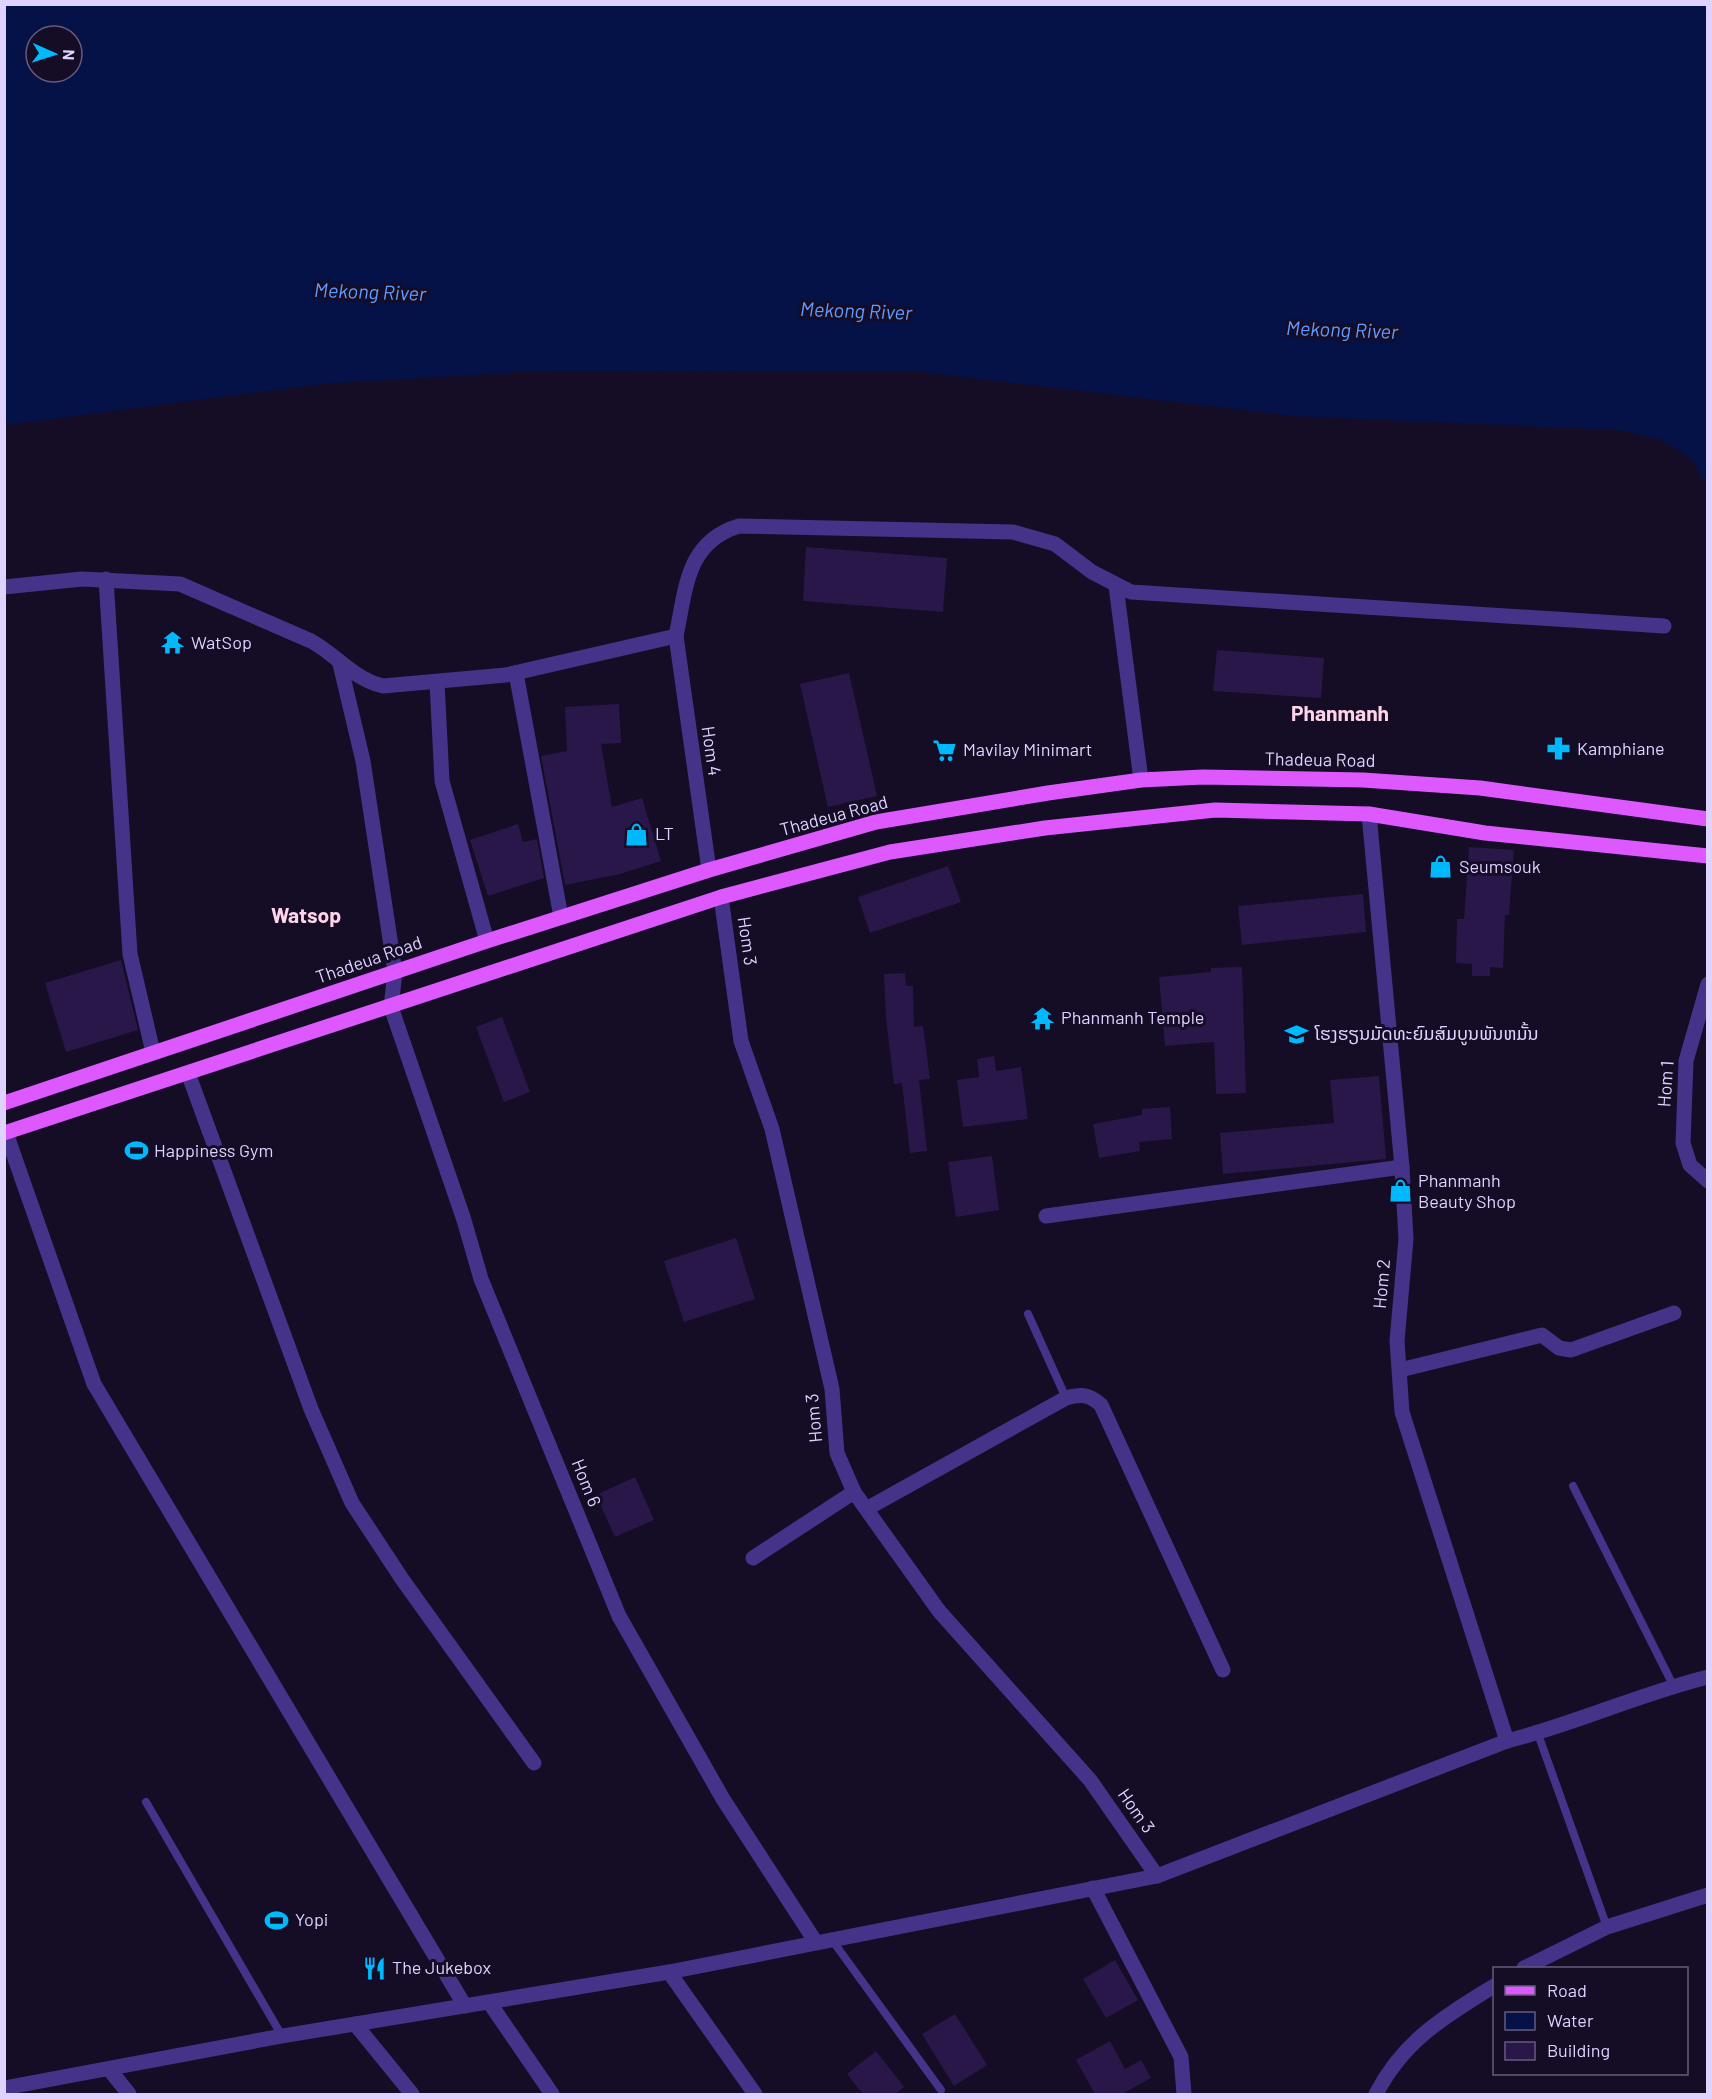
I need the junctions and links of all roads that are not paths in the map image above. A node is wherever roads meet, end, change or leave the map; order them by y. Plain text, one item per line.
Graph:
1 (106, 579) junction
2 (1116, 586) junction
3 (4, 587) edge
4 (1664, 626) dead end
5 (676, 636) junction
6 (340, 664) junction
7 (516, 673) junction
8 (437, 682) junction
9 (1141, 780) junction
10 (1369, 814) junction
11 (1707, 819) edge
12 (1707, 856) edge
13 (709, 870) junction
14 (721, 897) junction
15 (561, 917) junction
16 (487, 941) junction
17 (395, 972) junction
18 (1707, 984) edge
19 (391, 1007) junction
20 (153, 1052) junction
21 (188, 1073) junction
22 (4, 1103) edge
23 (5, 1133) edge
24 (1402, 1167) junction
25 (1707, 1180) edge
26 (1046, 1216) dead end
27 (1674, 1313) dead end
28 (1028, 1314) dead end
29 (1400, 1370) junction
30 (1066, 1398) junction
31 (1573, 1486) dead end
32 (854, 1492) junction
33 (868, 1508) junction
34 (753, 1558) dead end
35 (1223, 1670) dead end
36 (1707, 1677) edge
37 (1673, 1685) junction
38 (1538, 1734) junction
39 (1507, 1741) junction
40 (534, 1763) dead end
41 (146, 1802) dead end
42 (1157, 1876) junction
43 (1093, 1888) junction
44 (1707, 1894) edge
45 (1607, 1927) junction
46 (832, 1938) junction
47 (815, 1941) junction
48 (1526, 1967) edge
49 (669, 1972) junction
50 (1493, 1987) edge
51 (489, 2002) junction
52 (465, 2006) junction
53 (355, 2024) junction
54 (282, 2036) junction
55 (109, 2069) junction
56 (4, 2088) edge
57 (941, 2090) dead end
58 (129, 2094) edge
59 (412, 2094) edge
60 (552, 2094) edge
61 (756, 2094) edge
62 (1184, 2094) edge
63 (1376, 2094) edge

1 - 3 street
1 - 6 street
1 - 20 street
2 - 4 street
2 - 5 street
2 - 9 street
5 - 7 street
5 - 13 street, Hom 4
6 - 8 street
6 - 17 street
7 - 8 street
7 - 15 street
8 - 16 street
9 - 11 main road, Thadeua Road
9 - 13 main road, Thadeua Road
10 - 12 main road
10 - 14 main road
10 - 24 street, Hom 2
13 - 15 main road, Thadeua Road
14 - 19 main road
14 - 32 street, Hom 3
15 - 16 main road, Thadeua Road
16 - 17 main road, Thadeua Road
17 - 19 street
17 - 20 main road, Thadeua Road
18 - 25 street, Hom 1
19 - 21 main road
19 - 47 street, Hom 6
20 - 22 main road, Thadeua Road
21 - 23 main road
21 - 40 street
23 - 52 street
24 - 26 street
24 - 29 street, Hom 2
27 - 29 street
28 - 30 lane
29 - 39 street, Hom 2
30 - 33 street
30 - 35 street
31 - 37 lane
32 - 33 street, Hom 3
32 - 34 street
33 - 42 street, Hom 3
36 - 37 street
37 - 38 street
38 - 39 street
38 - 45 lane
39 - 42 street
41 - 54 lane
42 - 43 street
43 - 46 street
43 - 62 street
44 - 45 street
45 - 48 street
46 - 47 street
46 - 57 lane
47 - 49 street
49 - 51 street
49 - 61 street
50 - 63 street
51 - 52 street
51 - 60 street
52 - 53 street
53 - 54 street
53 - 59 street
54 - 55 street
55 - 56 street
55 - 58 street

